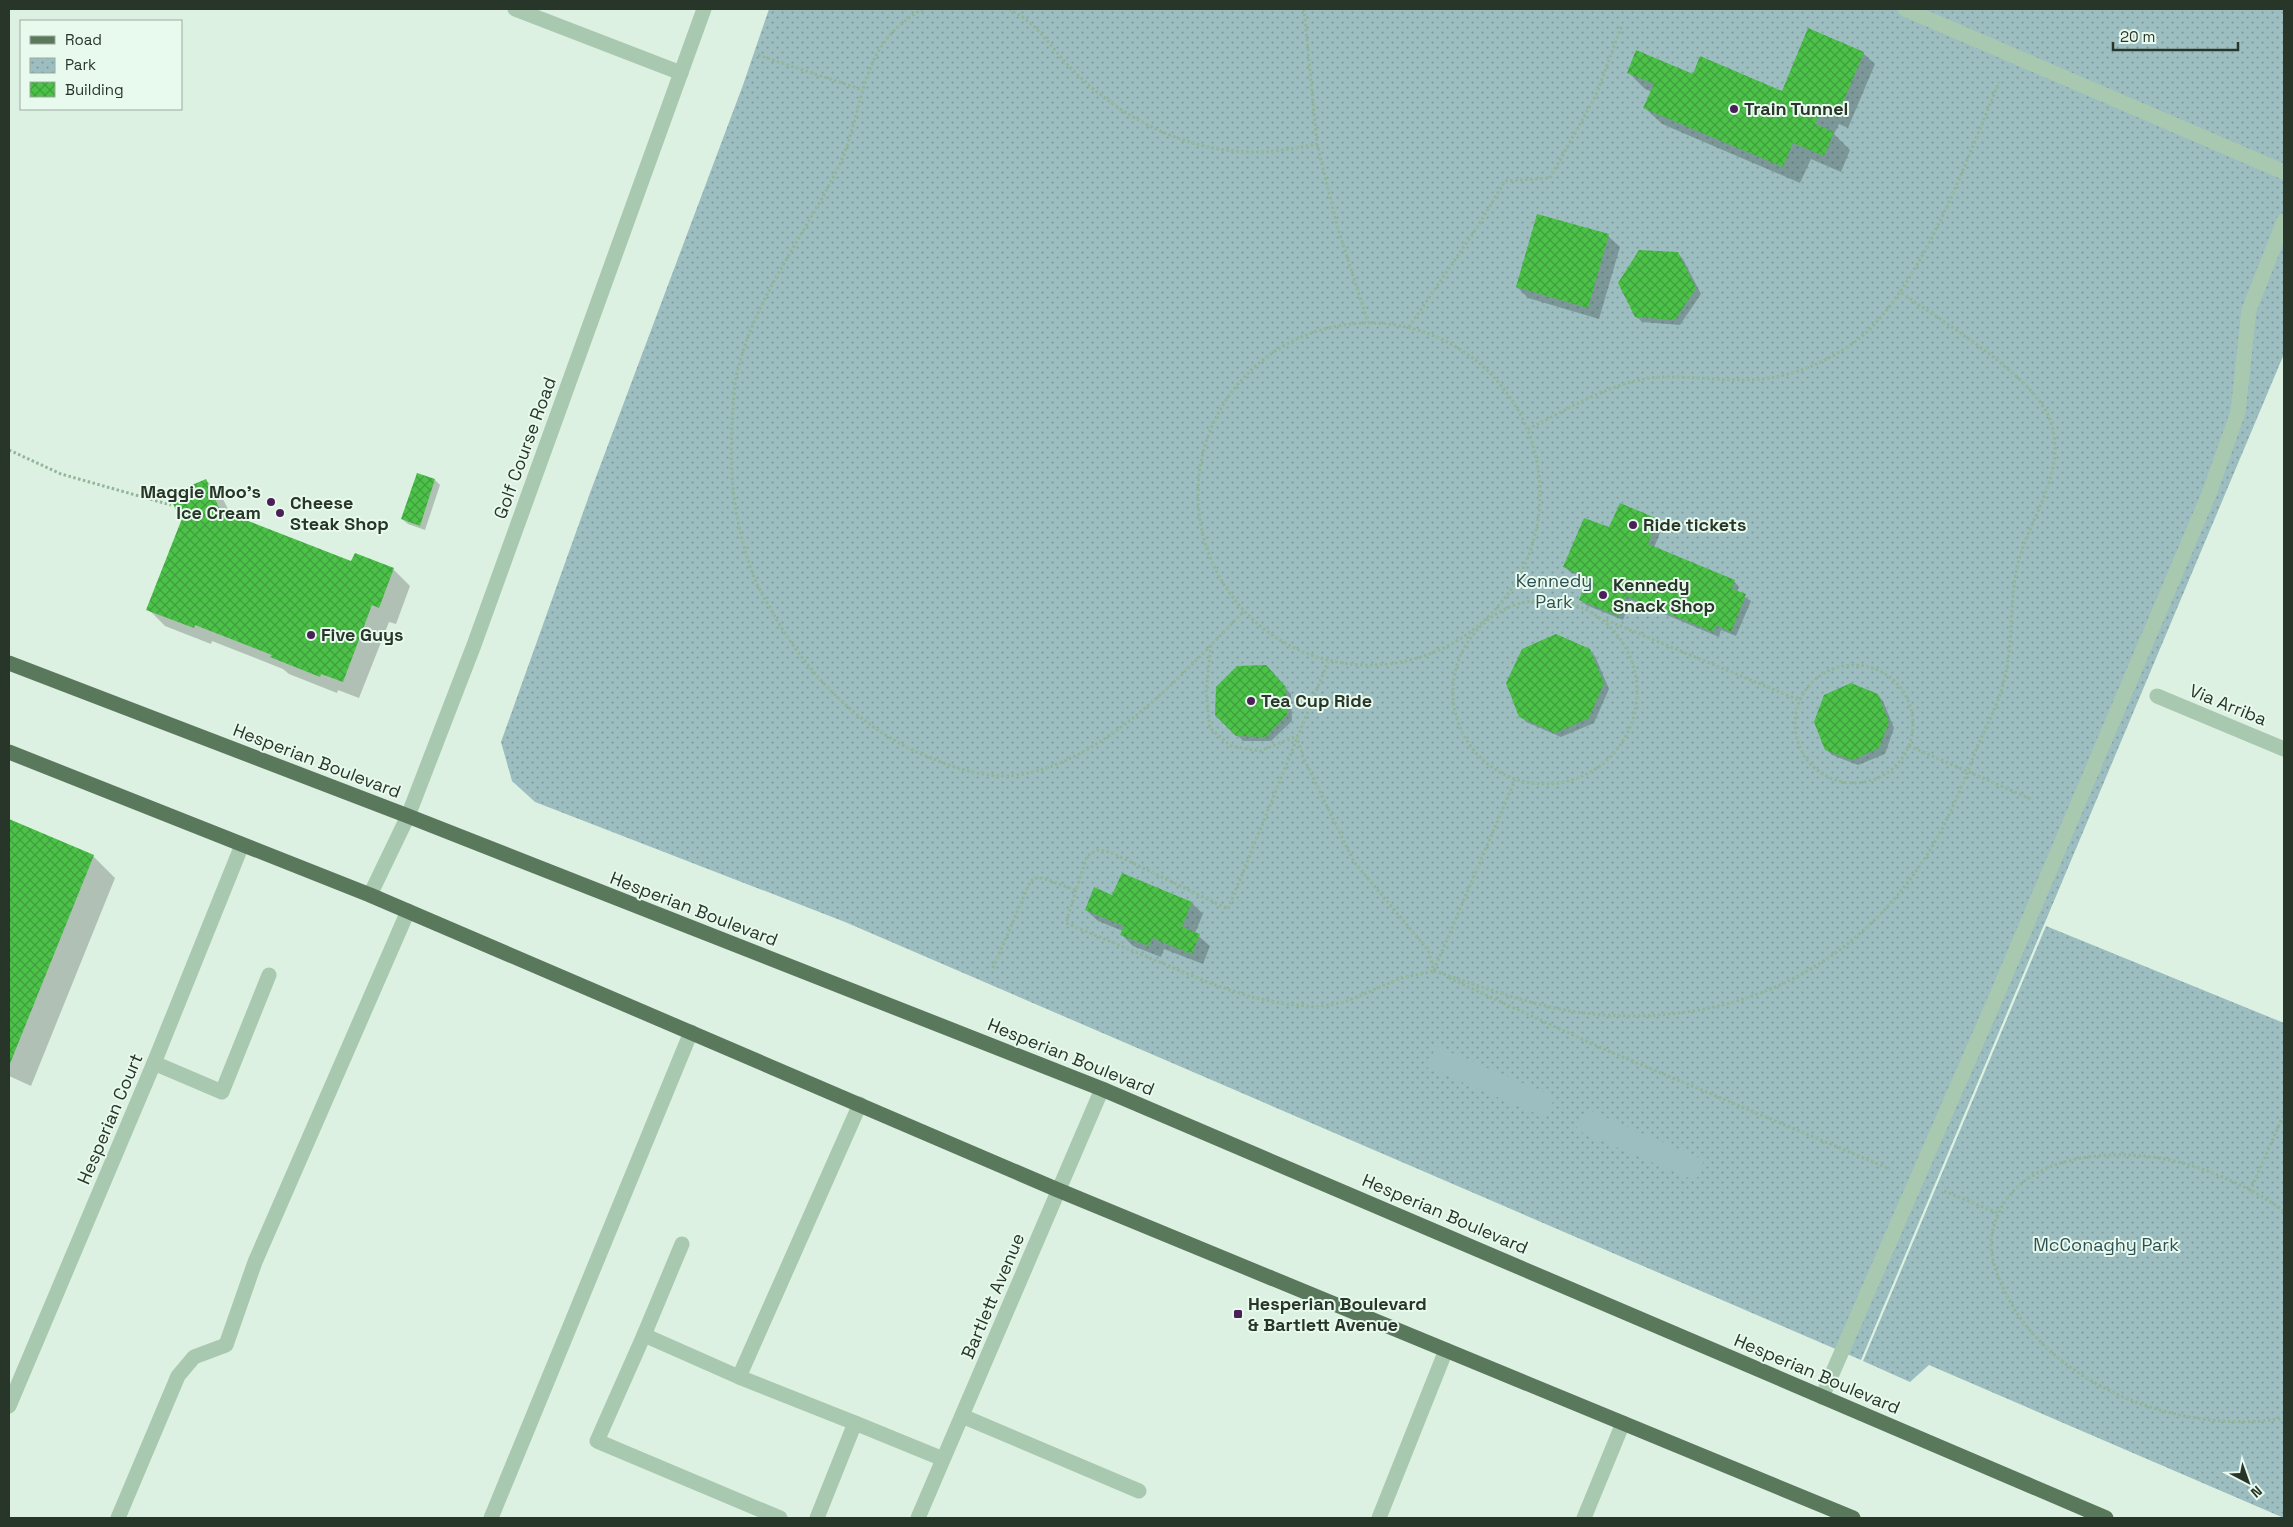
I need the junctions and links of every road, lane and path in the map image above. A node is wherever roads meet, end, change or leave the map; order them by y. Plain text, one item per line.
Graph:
1 (515, 9) edge
2 (704, 9) edge
3 (923, 9) edge
4 (1009, 9) edge
5 (1304, 9) edge
6 (1905, 9) edge
7 (1622, 25) dead end
8 (2011, 54) junction
9 (758, 55) dead end
10 (681, 73) junction
11 (863, 90) junction
12 (1317, 144) junction
13 (2284, 172) edge
14 (2284, 221) edge
15 (1899, 291) junction
16 (1368, 322) junction
17 (1409, 327) junction
18 (1528, 429) junction
19 (9, 450) edge
20 (171, 505) dead end
21 (1243, 612) junction
22 (1603, 619) junction
23 (1484, 621) junction
24 (1210, 645) junction
25 (1328, 661) junction
26 (9, 663) edge
27 (2156, 696) dead end
28 (1799, 700) junction
29 (1297, 736) junction
30 (1909, 746) junction
31 (2284, 749) edge
32 (9, 752) edge
33 (1968, 771) junction
34 (1515, 780) junction
35 (2033, 800) dead end
36 (408, 816) junction
37 (242, 845) junction
38 (1076, 890) junction
39 (370, 895) junction
40 (408, 911) junction
41 (993, 968) dead end
42 (1434, 971) junction
43 (269, 975) dead end
44 (690, 1032) junction
45 (154, 1063) junction
46 (1102, 1089) junction
47 (860, 1104) junction
48 (2284, 1114) edge
49 (1895, 1171) dead end
50 (1941, 1189) dead end
51 (1058, 1190) junction
52 (2250, 1191) junction
53 (2284, 1212) edge
54 (1998, 1213) junction
55 (682, 1244) dead end
56 (644, 1335) junction
57 (1446, 1350) junction
58 (739, 1377) junction
59 (1822, 1397) junction
60 (9, 1406) edge
61 (962, 1416) junction
62 (2284, 1418) edge
63 (855, 1423) junction
64 (1623, 1424) junction
65 (943, 1459) junction
66 (1140, 1491) dead end
67 (118, 1518) edge
68 (491, 1518) edge
69 (780, 1518) edge
70 (817, 1518) edge
71 (918, 1518) edge
72 (1379, 1518) edge
73 (1584, 1518) edge
74 (1853, 1518) edge
75 (2106, 1518) edge

1 - 10 street
2 - 10 street, Golf Course Road
3 - 11 path
4 - 12 path
5 - 12 path
6 - 8 street
7 - 17 path
8 - 13 street
8 - 15 path
9 - 11 path
10 - 36 street, Golf Course Road
11 - 24 path
12 - 16 path
14 - 59 street
15 - 18 path
15 - 33 path
16 - 17 path
16 - 21 path
17 - 18 path
18 - 23 path
19 - 20 path
21 - 24 path
21 - 25 path
22 - 23 path
22 - 28 path
22 - 34 path
23 - 25 path
23 - 34 path
24 - 29 path
25 - 29 path
26 - 36 main road, Hesperian Boulevard
27 - 31 street, Via Arriba
28 - 30 path
28 - 30 path
29 - 38 path
29 - 42 path
30 - 33 path
32 - 37 main road
33 - 35 path
33 - 42 path
34 - 42 path
36 - 39 street, Golf Course Road
36 - 46 main road, Hesperian Boulevard
37 - 39 main road
37 - 45 street, Hesperian Court
38 - 41 path
38 - 42 path
39 - 40 main road
40 - 44 main road
40 - 67 street
42 - 49 path
43 - 45 street
44 - 47 main road
44 - 68 street
45 - 60 street, Hesperian Court
46 - 51 street, Bartlett Avenue
46 - 59 main road, Hesperian Boulevard
47 - 51 main road
47 - 58 street
48 - 52 path
50 - 54 path
51 - 57 main road
51 - 61 street, Bartlett Avenue
52 - 53 path
52 - 54 path
54 - 62 path
55 - 56 street
56 - 58 street
56 - 69 street
57 - 64 main road
57 - 72 street
58 - 63 street
59 - 75 main road, Hesperian Boulevard
61 - 65 street, Bartlett Avenue
61 - 66 street
63 - 65 street
63 - 70 street
64 - 73 street
64 - 74 main road
65 - 71 street, Bartlett Avenue

